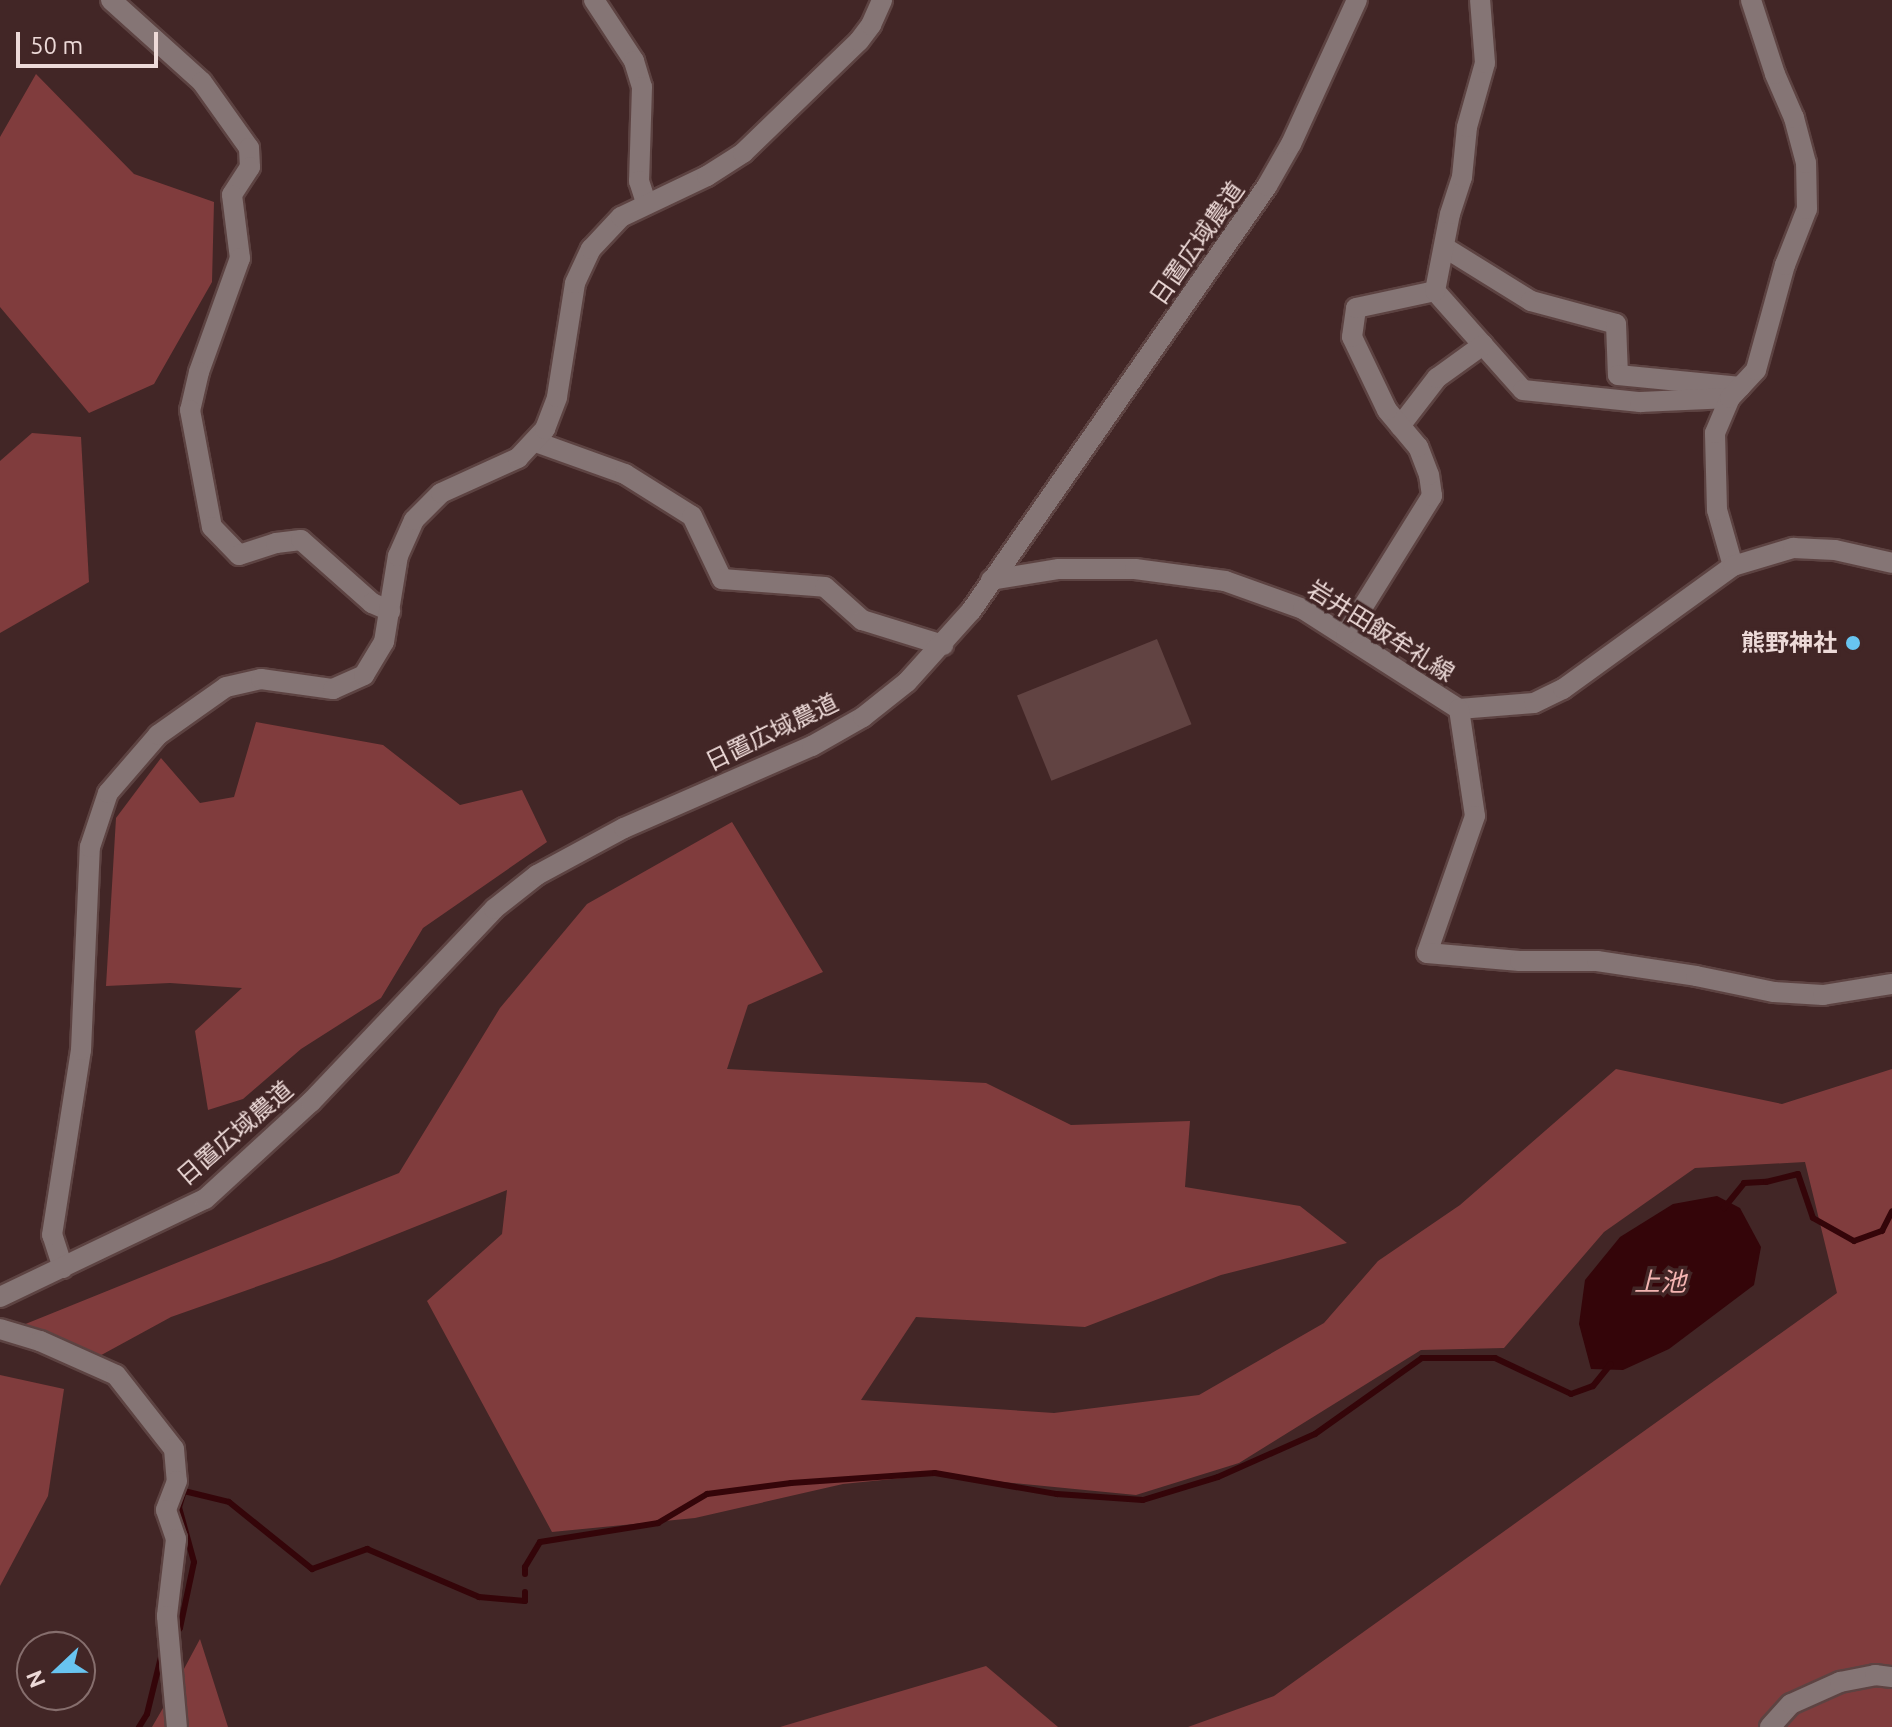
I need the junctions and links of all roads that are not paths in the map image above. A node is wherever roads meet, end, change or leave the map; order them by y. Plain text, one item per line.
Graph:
1 (111, 0) edge
2 (594, 0) edge
3 (882, 0) edge
4 (1357, 0) edge
5 (1480, 0) edge
6 (1751, 0) edge
7 (646, 202) junction
8 (1444, 247) junction
9 (1435, 291) junction
10 (1483, 345) junction
11 (1735, 392) junction
12 (1400, 426) junction
13 (536, 442) junction
14 (1892, 563) edge
15 (1733, 566) junction
16 (991, 580) junction
17 (390, 611) junction
18 (1346, 634) junction
19 (943, 645) junction
20 (1459, 709) junction
21 (1892, 984) edge
22 (63, 1268) junction
23 (0, 1297) edge
24 (0, 1329) edge
25 (1892, 1677) edge
26 (177, 1727) edge
27 (1770, 1727) edge

1 - 17 street
2 - 7 street
3 - 7 street
4 - 16 street, 日置広域農道
5 - 8 street
6 - 11 street
7 - 13 street
8 - 9 street
8 - 11 street
9 - 10 street
9 - 12 street
10 - 11 street
10 - 12 street
11 - 15 street
12 - 18 street
13 - 17 street
13 - 19 street
14 - 15 street, 岩井田飯牟礼線
15 - 20 street, 岩井田飯牟礼線
16 - 18 street, 岩井田飯牟礼線
16 - 19 street, 日置広域農道
17 - 22 street
18 - 20 street, 岩井田飯牟礼線
19 - 22 street, 日置広域農道
20 - 21 street
22 - 23 street, 日置広域農道
24 - 26 street
25 - 27 street

